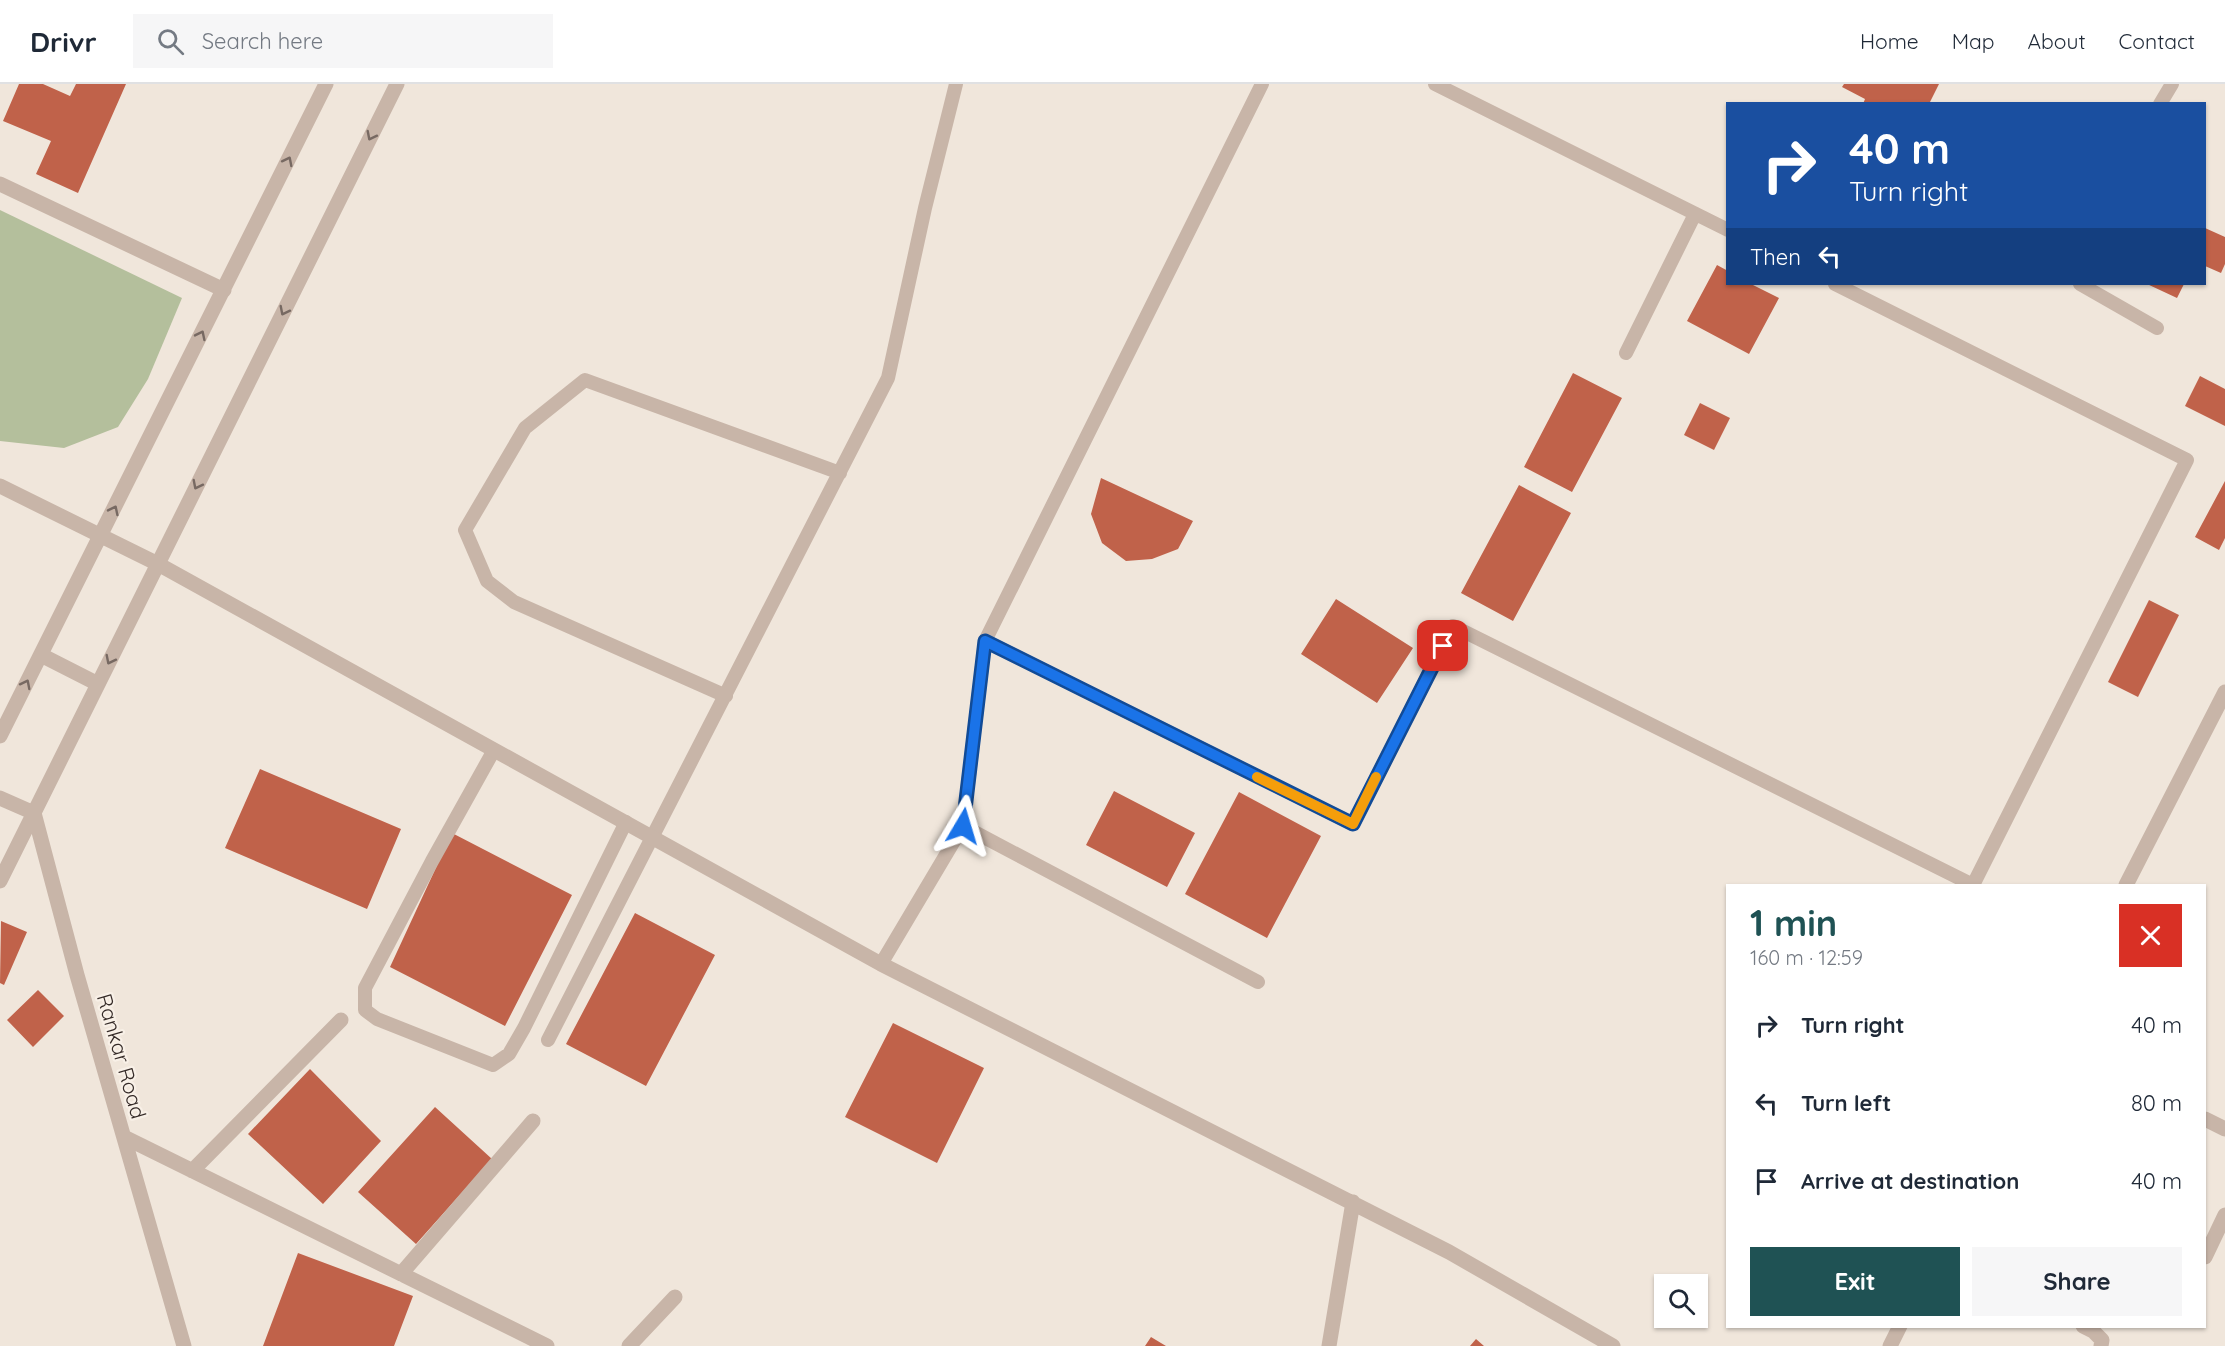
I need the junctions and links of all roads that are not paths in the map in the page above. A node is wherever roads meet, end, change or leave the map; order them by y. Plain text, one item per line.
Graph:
1 (327, 84) edge
2 (397, 84) edge
3 (956, 84) edge
4 (1262, 84) edge
5 (1435, 84) edge
6 (2172, 84) edge
7 (2161, 102) edge
8 (0, 184) edge
9 (1695, 214) junction
10 (1726, 229) edge
11 (1837, 285) edge
12 (2082, 285) edge
13 (224, 290) junction
14 (2157, 328) dead end
15 (1626, 353) dead end
16 (840, 473) junction
17 (0, 486) edge
18 (101, 536) junction
19 (158, 564) junction
20 (985, 641) junction
21 (41, 655) junction
22 (98, 684) junction
23 (2225, 692) edge
24 (726, 696) junction
25 (0, 736) edge
26 (495, 750) junction
27 (0, 798) edge
28 (34, 813) junction
29 (626, 822) junction
30 (963, 826) junction
31 (653, 838) junction
32 (0, 881) edge
33 (1971, 884) edge
34 (1974, 884) edge
35 (2127, 884) edge
36 (881, 964) junction
37 (1258, 982) dead end
38 (341, 1020) dead end
39 (548, 1040) dead end
40 (2206, 1120) edge
41 (533, 1121) dead end
42 (2225, 1129) edge
43 (124, 1137) junction
44 (192, 1171) junction
45 (1353, 1202) junction
46 (2225, 1215) edge
47 (2206, 1255) edge
48 (401, 1274) junction
49 (675, 1297) dead end
50 (1899, 1328) edge
51 (2085, 1328) edge
52 (184, 1346) edge
53 (547, 1346) edge
54 (629, 1346) edge
55 (1329, 1346) edge
56 (1613, 1346) edge
57 (1890, 1346) edge
58 (2101, 1346) edge

13 -> 1 street
2 -> 19 street
3 - 16 lane
4 - 20 lane
5 - 9 lane
6 - 7 lane
8 - 13 street
9 - 10 lane
9 - 15 lane
11 - 34 lane
12 - 14 lane
18 -> 13 street
16 - 24 lane
16 - 24 lane
17 - 18 street
18 - 19 street
18 - 21 street
19 -> 22 street
19 - 26 street
20 - 30 lane
20 - 33 lane
21 - 22 street
25 -> 21 street
22 - 28 street
23 - 35 street
24 - 31 lane
26 - 29 street
26 - 29 lane
27 - 28 street
28 - 32 street
28 - 43 street, Rankar Road
29 - 31 street
30 - 36 lane
30 - 37 lane
31 - 36 street
31 - 39 lane
36 - 45 street
38 - 44 street
40 - 42 street
41 - 48 street
43 - 44 street
43 - 52 street, Rankar Road
44 - 48 street
45 - 55 street
45 - 56 street
46 - 47 street
48 - 53 street
49 - 54 street
50 - 57 street
51 - 58 street

